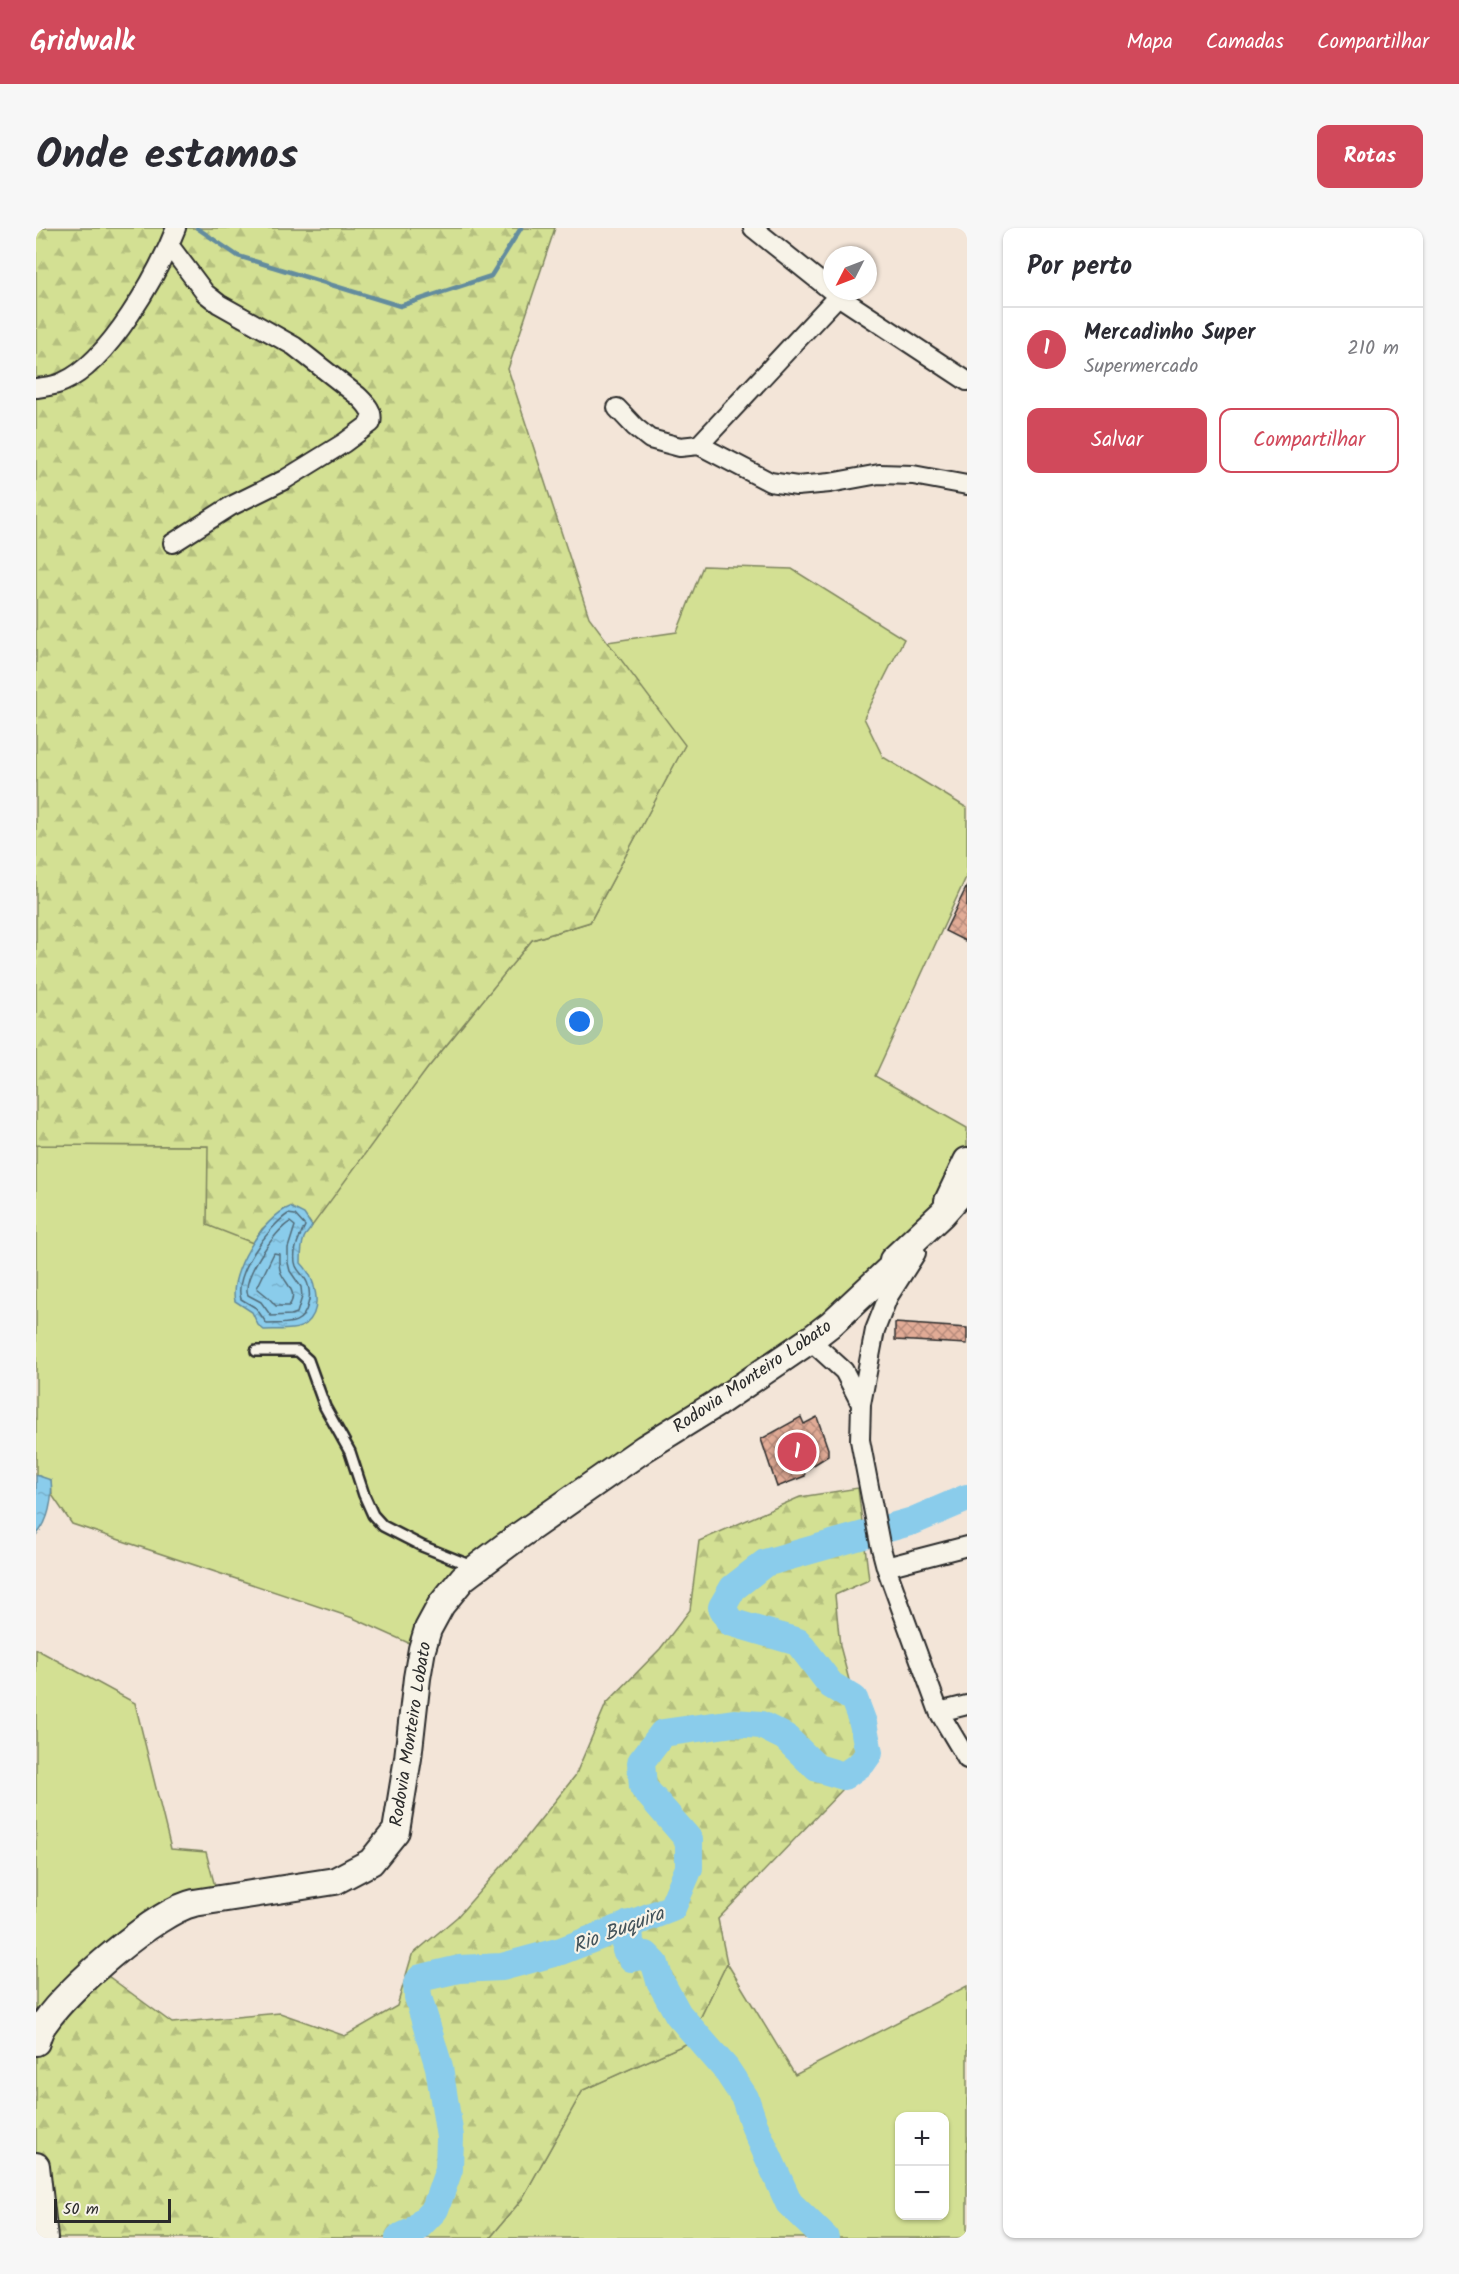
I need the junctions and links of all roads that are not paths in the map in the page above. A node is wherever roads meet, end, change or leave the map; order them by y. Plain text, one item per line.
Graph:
1 (753, 228) edge
2 (173, 236) edge
3 (823, 284) edge
4 (834, 300) edge
5 (844, 300) edge
6 (966, 379) edge
7 (36, 388) edge
8 (617, 408) dead end
9 (699, 445) junction
10 (967, 485) edge
11 (173, 543) dead end
12 (967, 1161) edge
13 (967, 1186) edge
14 (942, 1214) junction
15 (810, 1340) junction
16 (256, 1351) dead end
17 (861, 1404) junction
18 (967, 1546) edge
19 (886, 1567) junction
20 (477, 1568) junction
21 (967, 1705) edge
22 (939, 1712) junction
23 (967, 1759) edge
24 (36, 2042) edge
25 (36, 2166) edge
26 (44, 2238) edge

1 - 3 street
2 - 7 street
2 - 11 street
4 - 9 street
5 - 6 street
8 - 9 street
9 - 10 street
12 - 14 main road, Rodovia Monteiro Lobato
13 - 14 main road, Rodovia Monteiro Lobato
14 - 15 main road, Rodovia Monteiro Lobato
14 - 17 street
15 - 17 street
15 - 20 main road, Rodovia Monteiro Lobato
16 - 20 lane
17 - 19 street
18 - 19 street
19 - 22 street
20 - 24 main road, Rodovia Monteiro Lobato
21 - 22 street
22 - 23 street
25 - 26 main road

